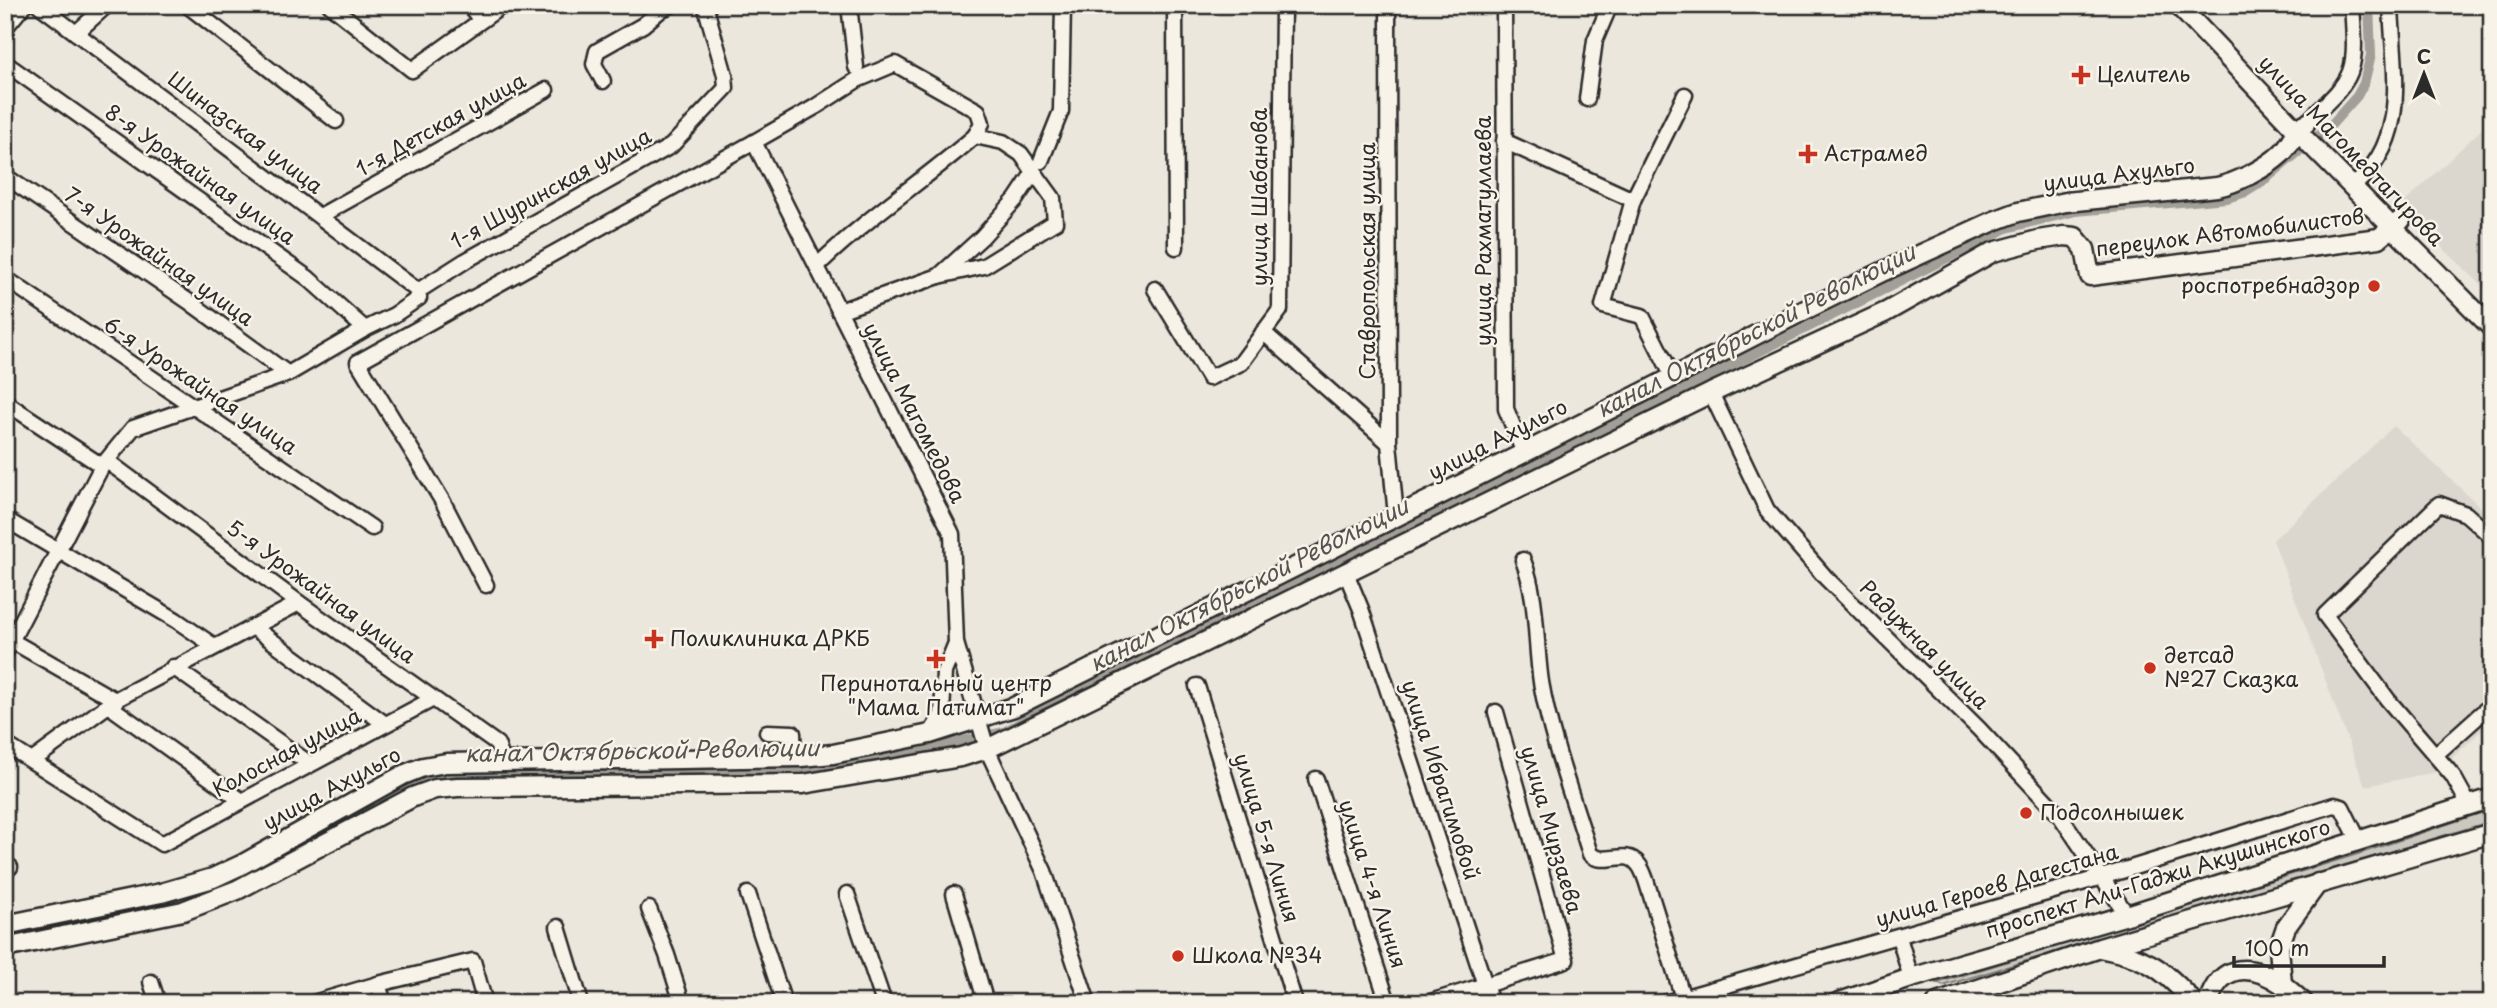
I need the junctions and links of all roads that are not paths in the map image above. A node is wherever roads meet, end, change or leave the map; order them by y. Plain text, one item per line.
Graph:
1 (24, 5) edge
2 (40, 5) edge
3 (107, 5) edge
4 (187, 5) edge
5 (330, 5) edge
6 (468, 5) edge
7 (503, 5) edge
8 (671, 5) edge
9 (705, 5) edge
10 (849, 5) edge
11 (1063, 5) edge
12 (1175, 5) edge
13 (1283, 5) edge
14 (1388, 5) edge
15 (1504, 5) edge
16 (1611, 5) edge
17 (2178, 5) edge
18 (2191, 5) edge
19 (2353, 5) edge
20 (2391, 5) edge
21 (480, 19) junction
22 (5, 28) edge
23 (76, 33) junction
24 (5, 63) edge
25 (856, 66) dead end
26 (603, 80) dead end
27 (546, 90) dead end
28 (1685, 95) dead end
29 (1587, 99) dead end
30 (336, 121) dead end
31 (2303, 129) junction
32 (975, 136) junction
33 (1504, 141) junction
34 (754, 142) junction
35 (1038, 167) junction
36 (5, 176) edge
37 (2357, 183) junction
38 (1633, 200) junction
39 (320, 216) junction
40 (2396, 223) junction
41 (1176, 247) dead end
42 (817, 265) junction
43 (939, 276) junction
44 (5, 278) edge
45 (1154, 289) dead end
46 (418, 295) junction
47 (839, 311) junction
48 (2492, 313) edge
49 (365, 328) junction
50 (2492, 328) edge
51 (1263, 332) junction
52 (288, 374) junction
53 (1672, 377) junction
54 (1712, 393) junction
55 (5, 402) edge
56 (194, 407) junction
57 (1389, 443) junction
58 (1524, 453) junction
59 (104, 464) junction
60 (1396, 516) junction
61 (5, 519) edge
62 (372, 528) dead end
63 (2492, 537) edge
64 (59, 551) junction
65 (1523, 559) dead end
66 (1346, 573) junction
67 (486, 585) dead end
68 (299, 603) junction
69 (253, 627) junction
70 (7, 643) edge
71 (956, 643) junction
72 (214, 646) junction
73 (173, 667) junction
74 (1197, 686) dead end
75 (433, 699) junction
76 (115, 700) junction
77 (2492, 704) edge
78 (1496, 712) dead end
79 (979, 722) junction
80 (385, 724) junction
81 (767, 732) dead end
82 (930, 734) junction
83 (5, 744) edge
84 (986, 749) junction
85 (2435, 755) junction
86 (794, 757) junction
87 (32, 761) junction
88 (503, 762) junction
89 (310, 764) junction
90 (1316, 779) dead end
91 (2492, 798) edge
92 (242, 800) junction
93 (2469, 805) junction
94 (2492, 833) edge
95 (2358, 841) junction
96 (2102, 877) junction
97 (2318, 883) junction
98 (748, 894) dead end
99 (847, 894) dead end
100 (954, 894) dead end
101 (649, 909) dead end
102 (2127, 915) junction
103 (5, 925) edge
104 (558, 927) dead end
105 (1899, 937) junction
106 (5, 948) edge
107 (2100, 948) junction
108 (1916, 977) junction
109 (152, 982) dead end
110 (378, 984) junction
111 (2282, 984) junction
112 (1485, 985) junction
113 (1683, 998) junction
114 (158, 1003) edge
115 (313, 1003) edge
116 (384, 1003) edge
117 (485, 1003) edge
118 (580, 1003) edge
119 (682, 1003) edge
120 (784, 1003) edge
121 (884, 1003) edge
122 (986, 1003) edge
123 (1088, 1003) edge
124 (1296, 1003) edge
125 (1388, 1003) edge
126 (1427, 1003) edge
127 (1491, 1003) edge
128 (1665, 1003) edge
129 (1837, 1003) edge
130 (1930, 1003) edge
131 (1937, 1003) edge
132 (2194, 1003) edge
133 (2208, 1003) edge
134 (2304, 1003) edge

1 - 22 street
2 - 23 street, Шиназская улица
3 - 23 street
4 - 30 street
5 - 21 street
6 - 21 street
7 - 21 street
8 - 26 street
9 - 46 street, 1-я Шуринская улица
10 - 25 street
11 - 35 street
12 - 41 street
13 - 51 street, улица Шабанова
14 - 57 street, Ставропольская улица
15 - 33 street, улица Рахматуллаева
16 - 29 street
17 - 31 main road, улица Магомедтагирова
18 - 31 main road, улица Магомедтагирова
19 - 31 street
20 - 37 street
23 - 39 street, Шиназская улица
24 - 49 street, 8-я Урожайная улица
27 - 39 street, 1-я Детская улица
28 - 38 street
31 - 37 main road, улица Магомедтагирова
31 - 53 main road, улица Ахульго
32 - 34 street
32 - 35 street
32 - 42 street
33 - 38 street
33 - 58 street, улица Рахматуллаева
34 - 42 street, улица Магомедова
34 - 67 street
35 - 43 street
35 - 43 street
36 - 52 street, 7-я Урожайная улица
37 - 40 main road, улица Магомедтагирова
38 - 53 street
39 - 46 street, Шиназская улица
40 - 48 main road, улица Магомедтагирова
40 - 50 main road, улица Магомедтагирова
40 - 54 main road, переулок Автомобилистов
42 - 47 street, улица Магомедова
43 - 47 street
44 - 56 street, 6-я Урожайная улица
45 - 51 street, улица Шабанова
46 - 49 street
47 - 71 street, улица Магомедова
49 - 52 street
51 - 57 street
52 - 56 street
53 - 58 main road, улица Ахульго
54 - 66 main road, переулок Автомобилистов
54 - 96 street, Радужная улица
55 - 59 street, 5-я Урожайная улица
56 - 59 street
56 - 62 street, 6-я Урожайная улица
57 - 60 street, Ставропольская улица
58 - 60 main road, улица Ахульго
59 - 64 street
59 - 68 street, 5-я Урожайная улица
60 - 79 main road, улица Ахульго
61 - 64 street
63 - 85 street
64 - 70 street
64 - 72 street
65 - 113 street
66 - 84 main road, переулок Автомобилистов
66 - 112 street, улица Ибрагимовой
68 - 69 street
68 - 75 street, 5-я Урожайная улица
69 - 72 street
69 - 80 street
70 - 76 street
71 - 79 street, улица Магомедова
71 - 82 street
72 - 73 street
73 - 76 street
73 - 89 street
74 - 124 street, улица 5-я Линия
75 - 80 street, Колосная улица
75 - 88 street, 5-я Урожайная улица
76 - 87 street
76 - 92 street
77 - 85 street
78 - 112 street, улица Мирзаева
79 - 82 main road, улица Ахульго
79 - 84 street, улица Магомедова
80 - 89 street, Колосная улица
81 - 86 street
82 - 86 main road, улица Ахульго
83 - 87 street
84 - 106 main road, переулок Автомобилистов
84 - 123 street
85 - 93 street
86 - 88 main road, улица Ахульго
87 - 92 street, Колосная улица
88 - 103 main road, улица Ахульго
89 - 92 street, Колосная улица
90 - 125 street, улица 4-я Линия
91 - 93 main road, проспект Али-Гаджи Акушинского
93 - 95 main road, проспект Али-Гаджи Акушинского
94 - 97 main road
95 - 96 street, улица Героев Дагестана
95 - 102 main road, проспект Али-Гаджи Акушинского
96 - 102 street, Радужная улица
96 - 105 street, улица Героев Дагестана
97 - 107 main road
97 - 111 main road
98 - 120 street
99 - 121 street
100 - 122 street
101 - 119 street
102 - 108 main road, проспект Али-Гаджи Акушинского
104 - 118 street
105 - 108 street
105 - 113 street, улица Героев Дагестана
107 - 131 main road
107 - 132 main road
108 - 129 main road, проспект Али-Гаджи Акушинского
108 - 130 main road
109 - 114 street
110 - 115 street
110 - 116 street
110 - 117 street
111 - 133 main road
111 - 134 main road
112 - 126 street
112 - 127 street, улица Ибрагимовой
113 - 128 street, улица Героев Дагестана

